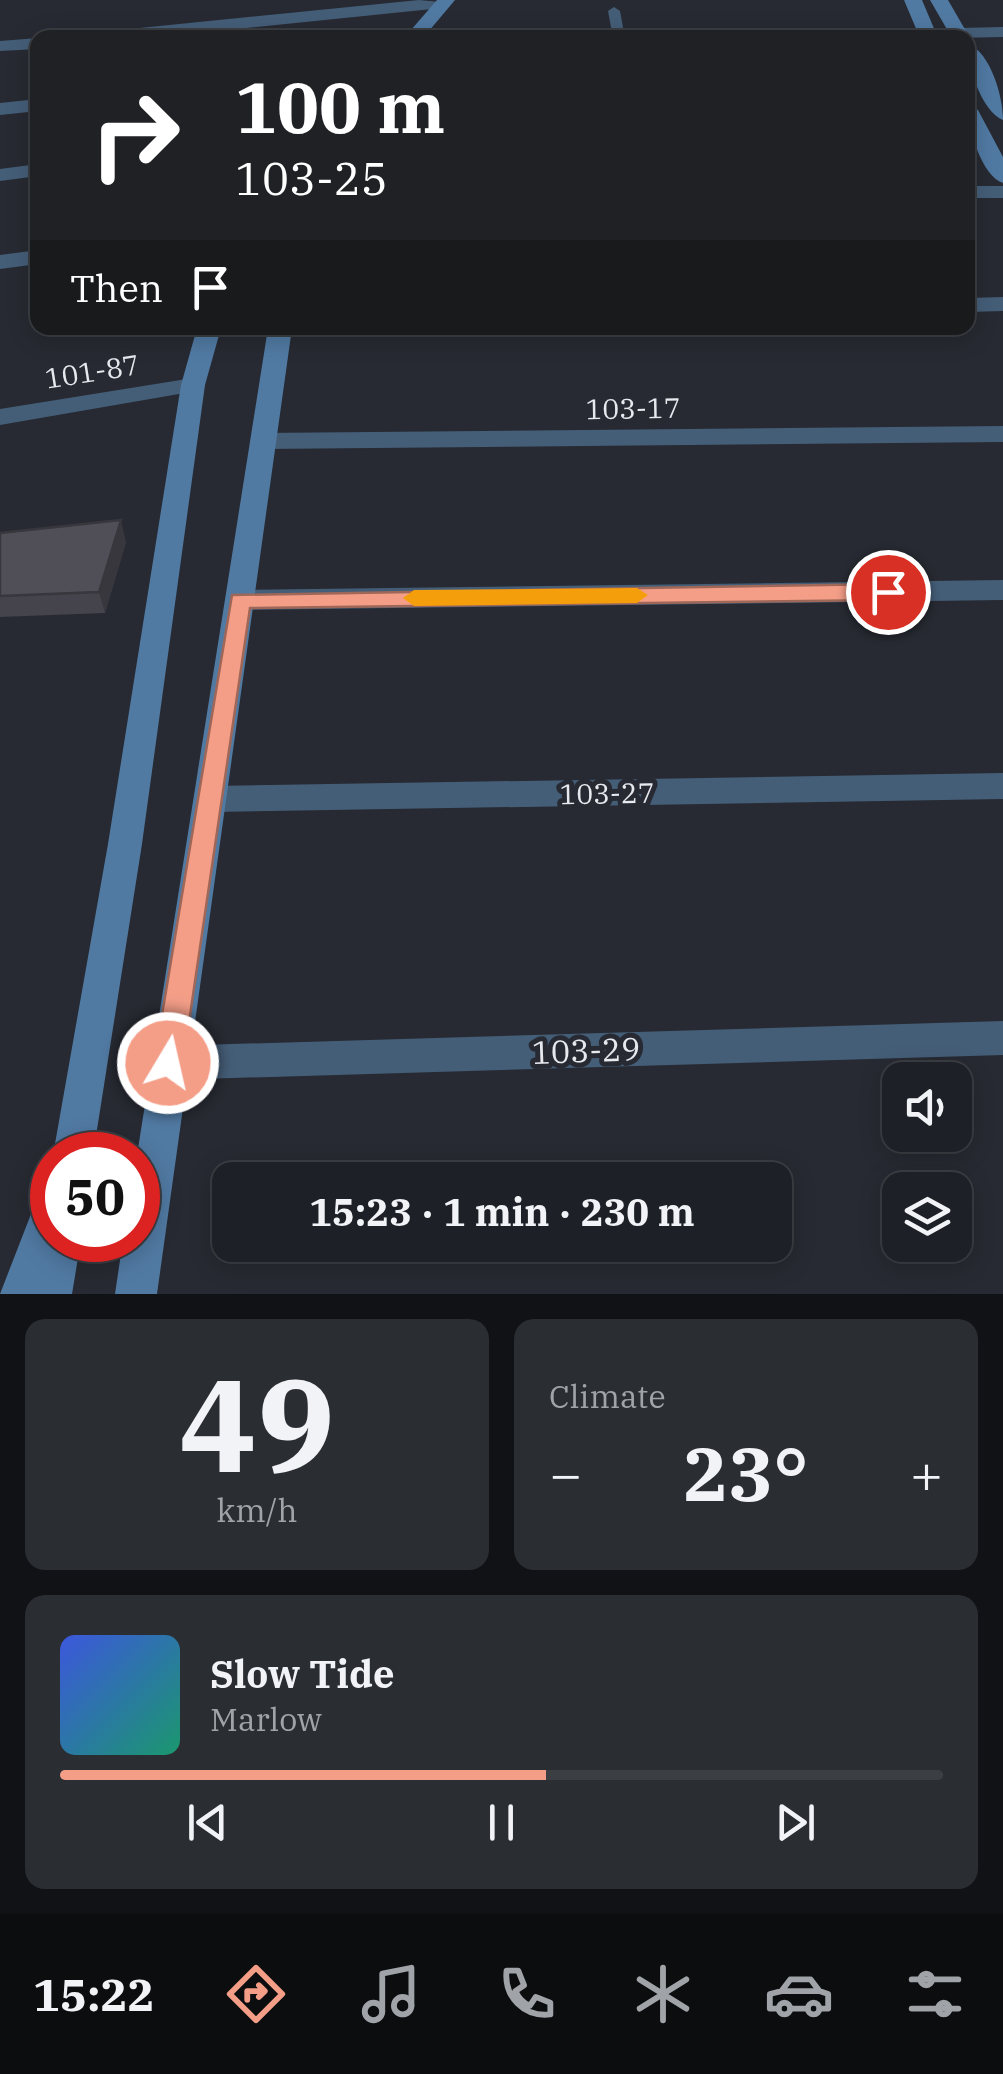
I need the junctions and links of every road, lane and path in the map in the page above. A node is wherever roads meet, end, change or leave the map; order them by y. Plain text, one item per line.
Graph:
1 (914, 0) edge
2 (939, 0) edge
3 (444, 1) edge
4 (614, 11) dead end
5 (167, 30) edge
6 (419, 30) edge
7 (618, 30) edge
8 (926, 30) edge
9 (956, 30) edge
10 (1003, 32) edge
11 (975, 37) edge
12 (30, 44) edge
13 (0, 46) edge
14 (975, 62) edge
15 (30, 106) edge
16 (1001, 107) edge
17 (0, 109) edge
18 (975, 124) edge
19 (30, 171) edge
20 (0, 175) edge
21 (1003, 177) edge
22 (975, 192) edge
23 (1003, 192) edge
24 (30, 259) edge
25 (0, 262) edge
26 (1003, 304) edge
27 (975, 305) edge
28 (207, 335) edge
29 (279, 335) edge
30 (193, 385) junction
31 (0, 417) edge
32 (1003, 434) edge
33 (263, 441) junction
34 (1003, 590) edge
35 (240, 600) junction
36 (1003, 786) edge
37 (212, 800) junction
38 (1003, 1038) edge
39 (168, 1063) junction
40 (77, 1132) edge
41 (31, 1262) edge
42 (56, 1262) edge
43 (18, 1294) edge
44 (51, 1294) edge
45 (136, 1294) edge

1 - 8 main road
2 - 9 main road
3 - 5 street
3 - 6 main road
4 - 7 lane
10 - 11 street
12 - 13 street
14 - 16 main road
15 - 17 street
18 - 21 main road
19 - 20 street
22 - 23 street
24 - 25 street
26 - 27 street
28 - 30 main road
29 - 33 main road
30 - 31 street, 101-87
30 - 40 main road
32 - 33 street, 103-17
33 - 35 main road
34 - 35 street
35 - 37 main road
36 - 37 street, 103-27
37 - 39 main road
38 - 39 street, 103-29
39 - 45 main road
41 - 43 main road
42 - 44 main road

